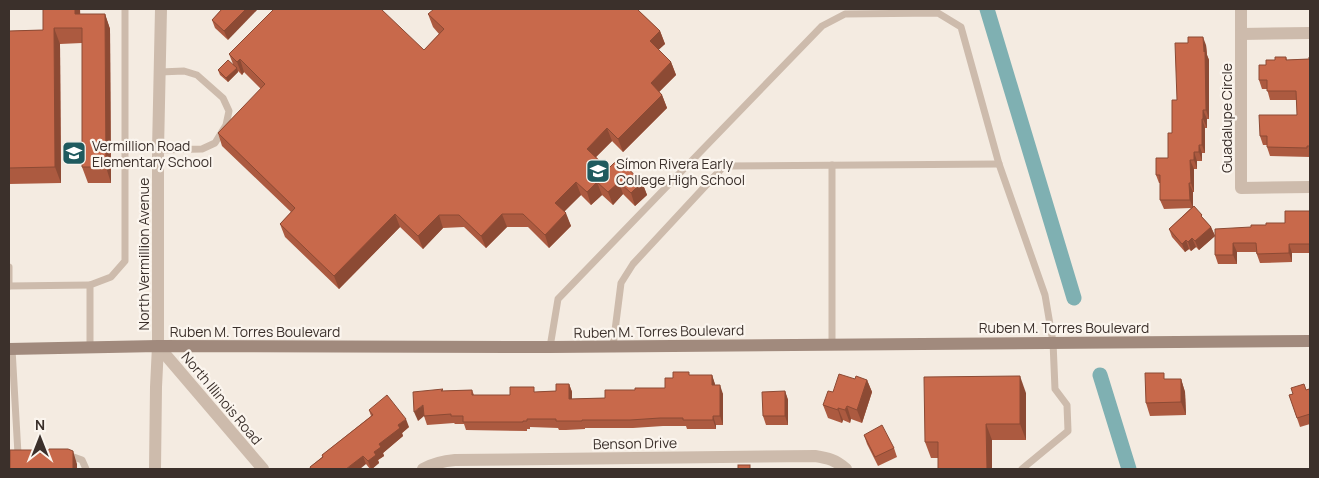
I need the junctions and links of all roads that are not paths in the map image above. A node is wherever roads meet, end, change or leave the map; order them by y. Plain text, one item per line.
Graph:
1 (125, 9) edge
2 (162, 9) edge
3 (1241, 9) edge
4 (1310, 33) edge
5 (1241, 34) junction
6 (160, 72) junction
7 (158, 150) junction
8 (999, 164) junction
9 (832, 165) junction
10 (1310, 188) edge
11 (9, 267) edge
12 (90, 284) junction
13 (9, 286) edge
14 (1310, 341) edge
15 (1053, 342) junction
16 (832, 344) junction
17 (158, 346) junction
18 (613, 346) junction
19 (550, 347) junction
20 (90, 348) junction
21 (10, 349) edge
22 (18, 454) junction
23 (31, 454) edge
24 (57, 454) edge
25 (9, 455) edge
26 (86, 469) edge
27 (155, 469) edge
28 (263, 469) edge
29 (423, 469) edge
30 (846, 469) edge
31 (1022, 469) edge

1 - 12 lane
2 - 6 street, North Vermillion Avenue
3 - 5 street, Guadalupe Circle
4 - 5 street
5 - 10 street, Guadalupe Circle
6 - 7 street, North Vermillion Avenue
6 - 7 lane
7 - 17 street, North Vermillion Avenue
8 - 9 lane
8 - 15 lane
8 - 19 lane
9 - 16 lane
9 - 18 lane
11 - 13 lane
12 - 13 lane
12 - 20 lane
14 - 15 main road, Ruben M. Torres Boulevard
15 - 16 main road, Ruben M. Torres Boulevard
15 - 31 lane
16 - 18 main road, Ruben M. Torres Boulevard
17 - 19 main road, Ruben M. Torres Boulevard
17 - 20 main road, Ruben M. Torres Boulevard
17 - 27 street, North Vermillion Avenue
17 - 28 street, North Illinois Road
18 - 19 main road, Ruben M. Torres Boulevard
20 - 21 main road, Ruben M. Torres Boulevard
21 - 22 lane
22 - 23 lane
22 - 25 lane
24 - 26 lane
29 - 30 street, Benson Drive

